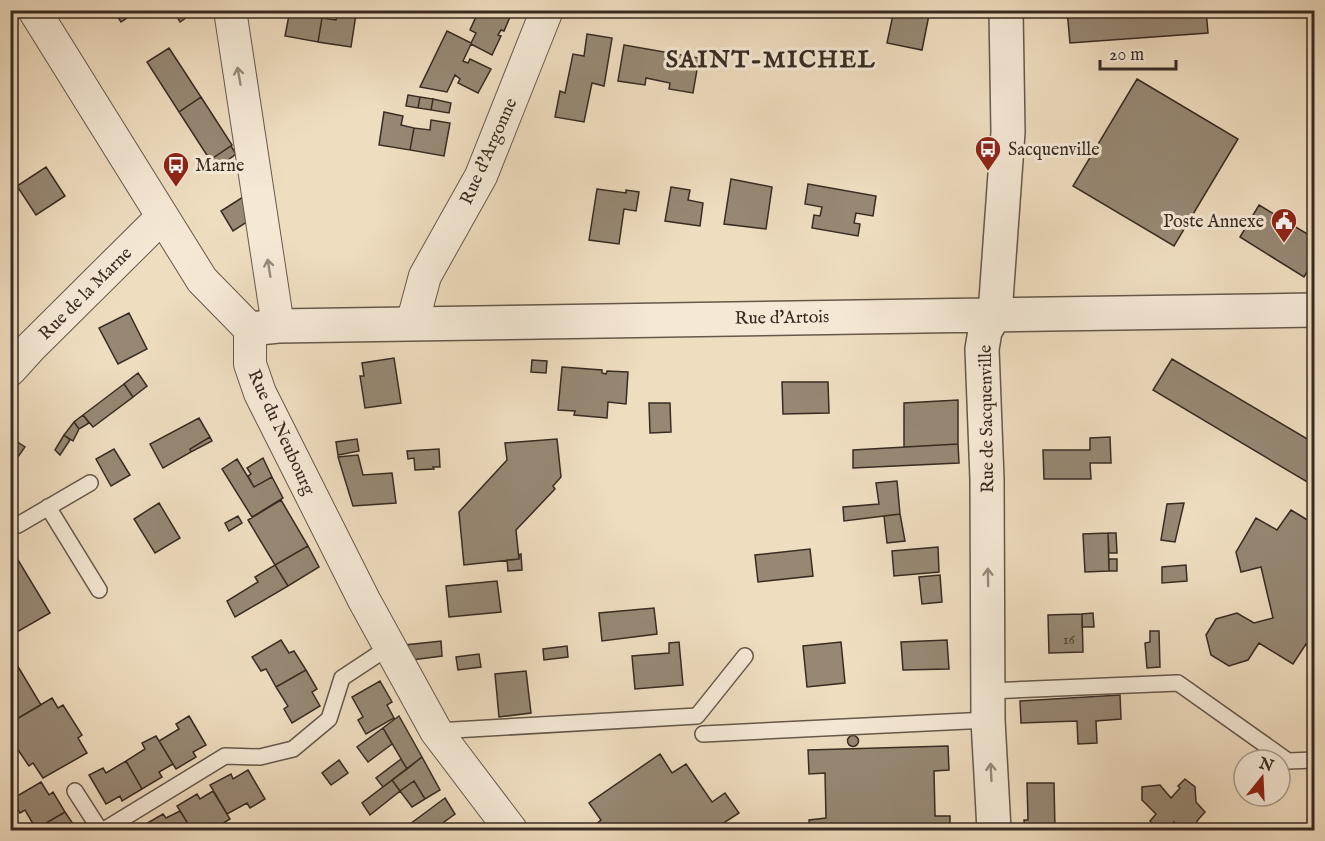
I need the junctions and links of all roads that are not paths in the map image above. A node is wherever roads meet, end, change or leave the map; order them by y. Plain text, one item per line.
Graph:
1 (34, 10) edge
2 (230, 10) edge
3 (547, 10) edge
4 (1006, 10) edge
5 (162, 217) junction
6 (1314, 310) edge
7 (995, 314) junction
8 (412, 324) junction
9 (264, 328) junction
10 (10, 370) edge
11 (90, 483) dead end
12 (48, 507) junction
13 (10, 521) edge
14 (99, 590) dead end
15 (389, 647) junction
16 (745, 656) dead end
17 (988, 705) junction
18 (436, 731) junction
19 (703, 734) dead end
20 (1314, 760) edge
21 (75, 790) dead end
22 (102, 831) edge
23 (511, 831) edge
24 (994, 831) edge

1 - 5 street
9 -> 2 street, Rue du Neubourg
3 - 8 street, Rue d'Argonne
4 - 7 street, Rue de Sacquenville
5 - 9 street
5 - 10 street, Rue de la Marne
6 - 7 street, Rue d'Artois
7 - 8 street, Rue d'Artois
17 -> 7 street, Rue de Sacquenville
8 - 9 street, Rue d'Artois
9 - 15 street, Rue du Neubourg
11 - 12 lane
12 - 13 lane
12 - 14 lane
15 - 18 street, Rue du Neubourg
15 - 22 lane
16 - 18 lane
17 - 19 lane
17 - 20 lane
24 -> 17 street, Rue de Sacquenville
18 - 23 street, Rue du Neubourg
21 - 22 lane

